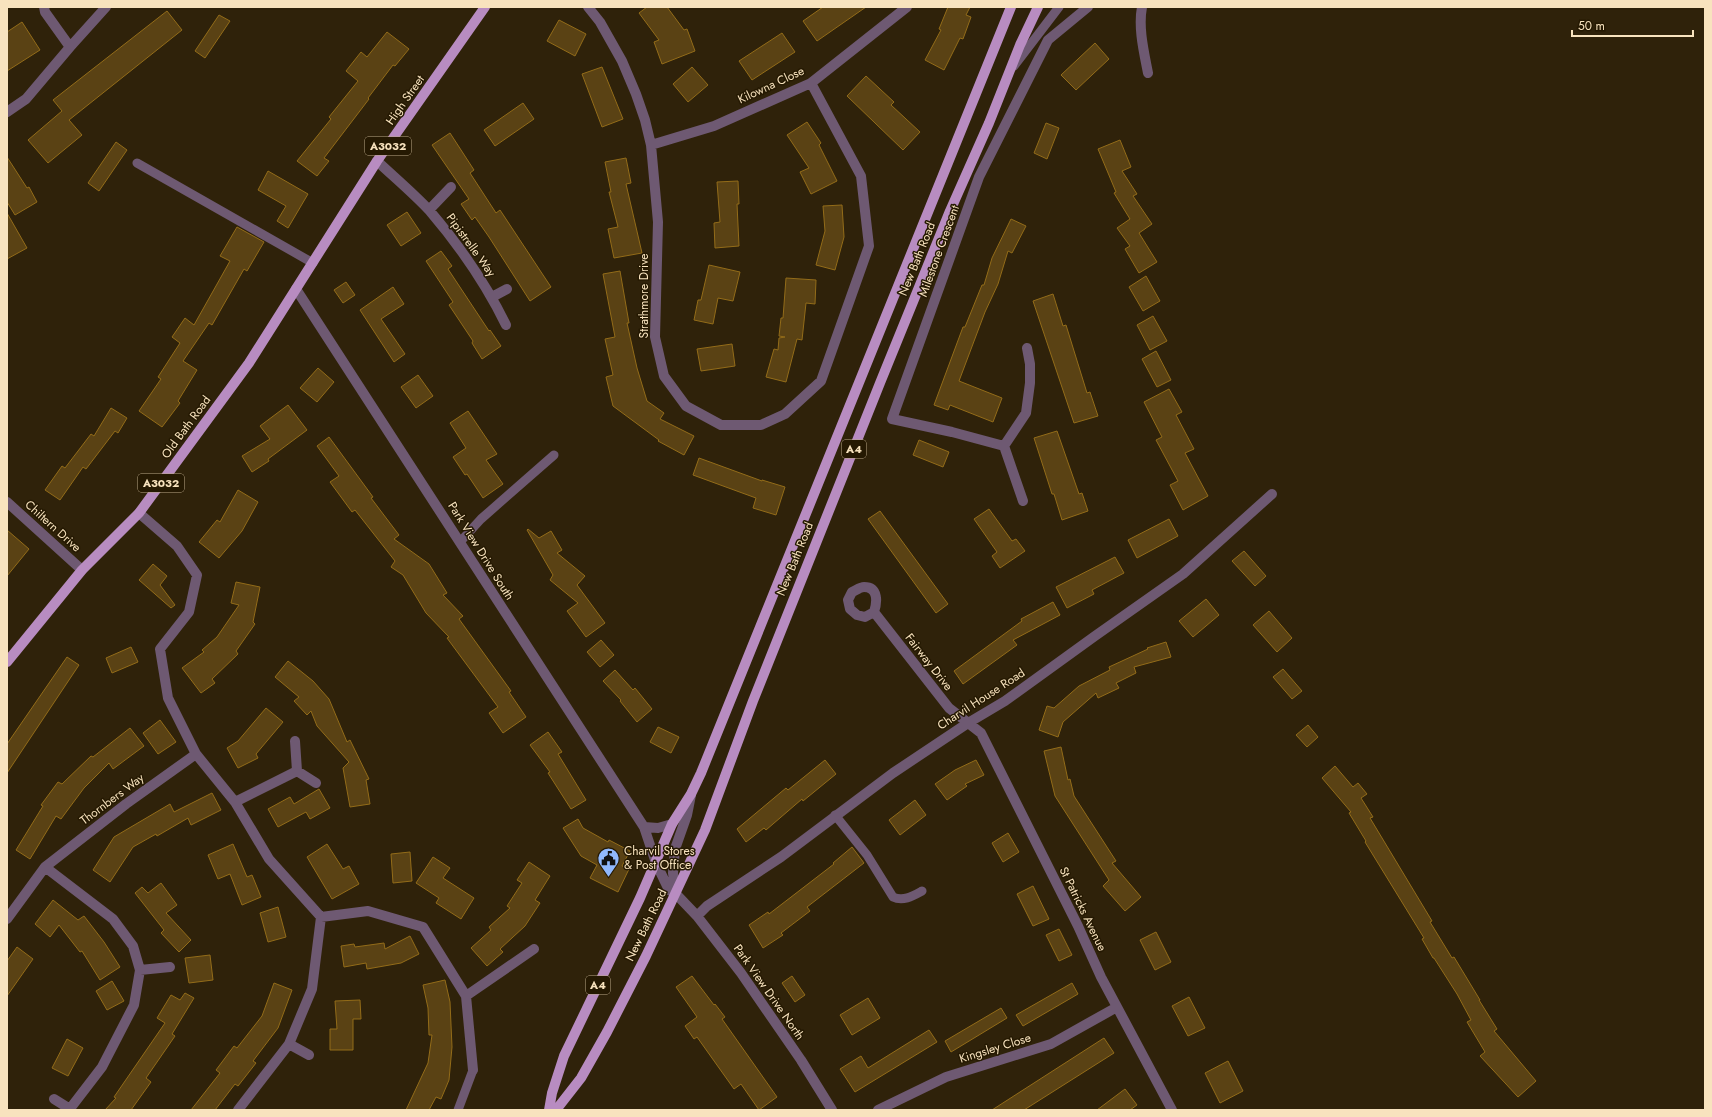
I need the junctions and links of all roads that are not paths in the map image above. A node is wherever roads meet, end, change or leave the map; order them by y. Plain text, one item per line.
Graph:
1 (44, 7) edge
2 (106, 7) edge
3 (485, 7) edge
4 (588, 7) edge
5 (907, 7) edge
6 (1011, 7) edge
7 (1038, 7) edge
8 (1059, 7) edge
9 (1088, 7) edge
10 (1142, 7) edge
11 (70, 48) junction
12 (1010, 70) junction
13 (1148, 73) dead end
14 (811, 83) junction
15 (7, 112) edge
16 (651, 145) junction
17 (377, 161) junction
18 (137, 163) dead end
19 (451, 187) dead end
20 (429, 210) junction
21 (313, 263) junction
22 (296, 289) junction
23 (507, 289) dead end
24 (492, 297) junction
25 (506, 325) dead end
26 (1027, 348) dead end
27 (1004, 446) junction
28 (554, 455) dead end
29 (1272, 494) dead end
30 (1023, 501) dead end
31 (7, 502) edge
32 (139, 513) junction
33 (460, 542) junction
34 (82, 570) junction
35 (874, 612) dead end
36 (7, 662) edge
37 (968, 723) junction
38 (295, 741) dead end
39 (196, 754) junction
40 (297, 771) junction
41 (316, 783) dead end
42 (691, 794) junction
43 (235, 802) junction
44 (835, 815) junction
45 (672, 824) junction
46 (644, 827) junction
47 (656, 863) junction
48 (45, 867) junction
49 (922, 891) dead end
50 (676, 894) junction
51 (697, 916) junction
52 (321, 917) junction
53 (7, 919) edge
54 (534, 949) dead end
55 (170, 967) dead end
56 (140, 970) junction
57 (466, 996) junction
58 (1117, 1007) junction
59 (288, 1044) junction
60 (309, 1054) dead end
61 (473, 1070) joint
62 (54, 1098) dead end
63 (69, 1109) edge
64 (238, 1110) edge
65 (458, 1110) edge
66 (549, 1110) edge
67 (556, 1110) edge
68 (832, 1110) edge
69 (878, 1110) edge
70 (1172, 1110) edge

1 - 11 street
2 - 11 street
3 - 17 main road, High Street / A3032
4 - 16 street, Strathmore Drive
5 - 14 street, Kilowna Close
6 - 42 main road, New Bath Road / A4
7 - 12 main road, New Bath Road / A4
8 - 12 lane
9 - 27 street, Milestone Crescent
10 - 13 street
11 - 15 street
12 - 50 main road, New Bath Road / A4
14 - 16 street, Kilowna Close
14 - 16 street, Strathmore Drive
17 - 20 street, Pipistrelle Way
17 - 21 main road, High Street / A3032
18 - 21 lane
19 - 20 street, Pipistrelle Way
20 - 24 street, Pipistrelle Way
21 - 22 main road, High Street / A3032
22 - 32 main road, Old Bath Road / A3032
22 - 33 street, Park View Drive South
23 - 24 street, Pipistrelle Way
24 - 25 street, Pipistrelle Way
26 - 27 street
27 - 30 street
28 - 33 lane
29 - 37 street, Charvil House Road
31 - 34 street, Chiltern Drive
32 - 34 main road, Old Bath Road / A3032
32 - 39 street
33 - 46 street, Park View Drive South
34 - 36 main road, Old Bath Road / A3032
35 - 37 street, Fairway Drive
37 - 44 street, Charvil House Road
37 - 58 street, St Patricks Avenue
38 - 40 street
39 - 43 street
39 - 48 street, Thornbers Way
40 - 41 street
40 - 43 street
42 - 45 main road, New Bath Road / A4
42 - 50 street
43 - 52 street
44 - 49 lane
44 - 51 street, Charvil House Road
45 - 46 street
45 - 47 main road, New Bath Road / A4
46 - 47 street, Park View Drive South
47 - 50 street, Park View Drive South
47 - 66 main road, New Bath Road / A4
48 - 53 street, Thornbers Way
48 - 56 street
50 - 51 street, Park View Drive North
50 - 67 main road, New Bath Road / A4
51 - 68 street, Park View Drive North
52 - 57 street
52 - 59 street
54 - 57 street
55 - 56 street
56 - 63 street
57 - 61 street
58 - 69 street, Kingsley Close
58 - 70 street, St Patricks Avenue
59 - 60 street
59 - 64 street
61 - 65 lane
62 - 63 street

